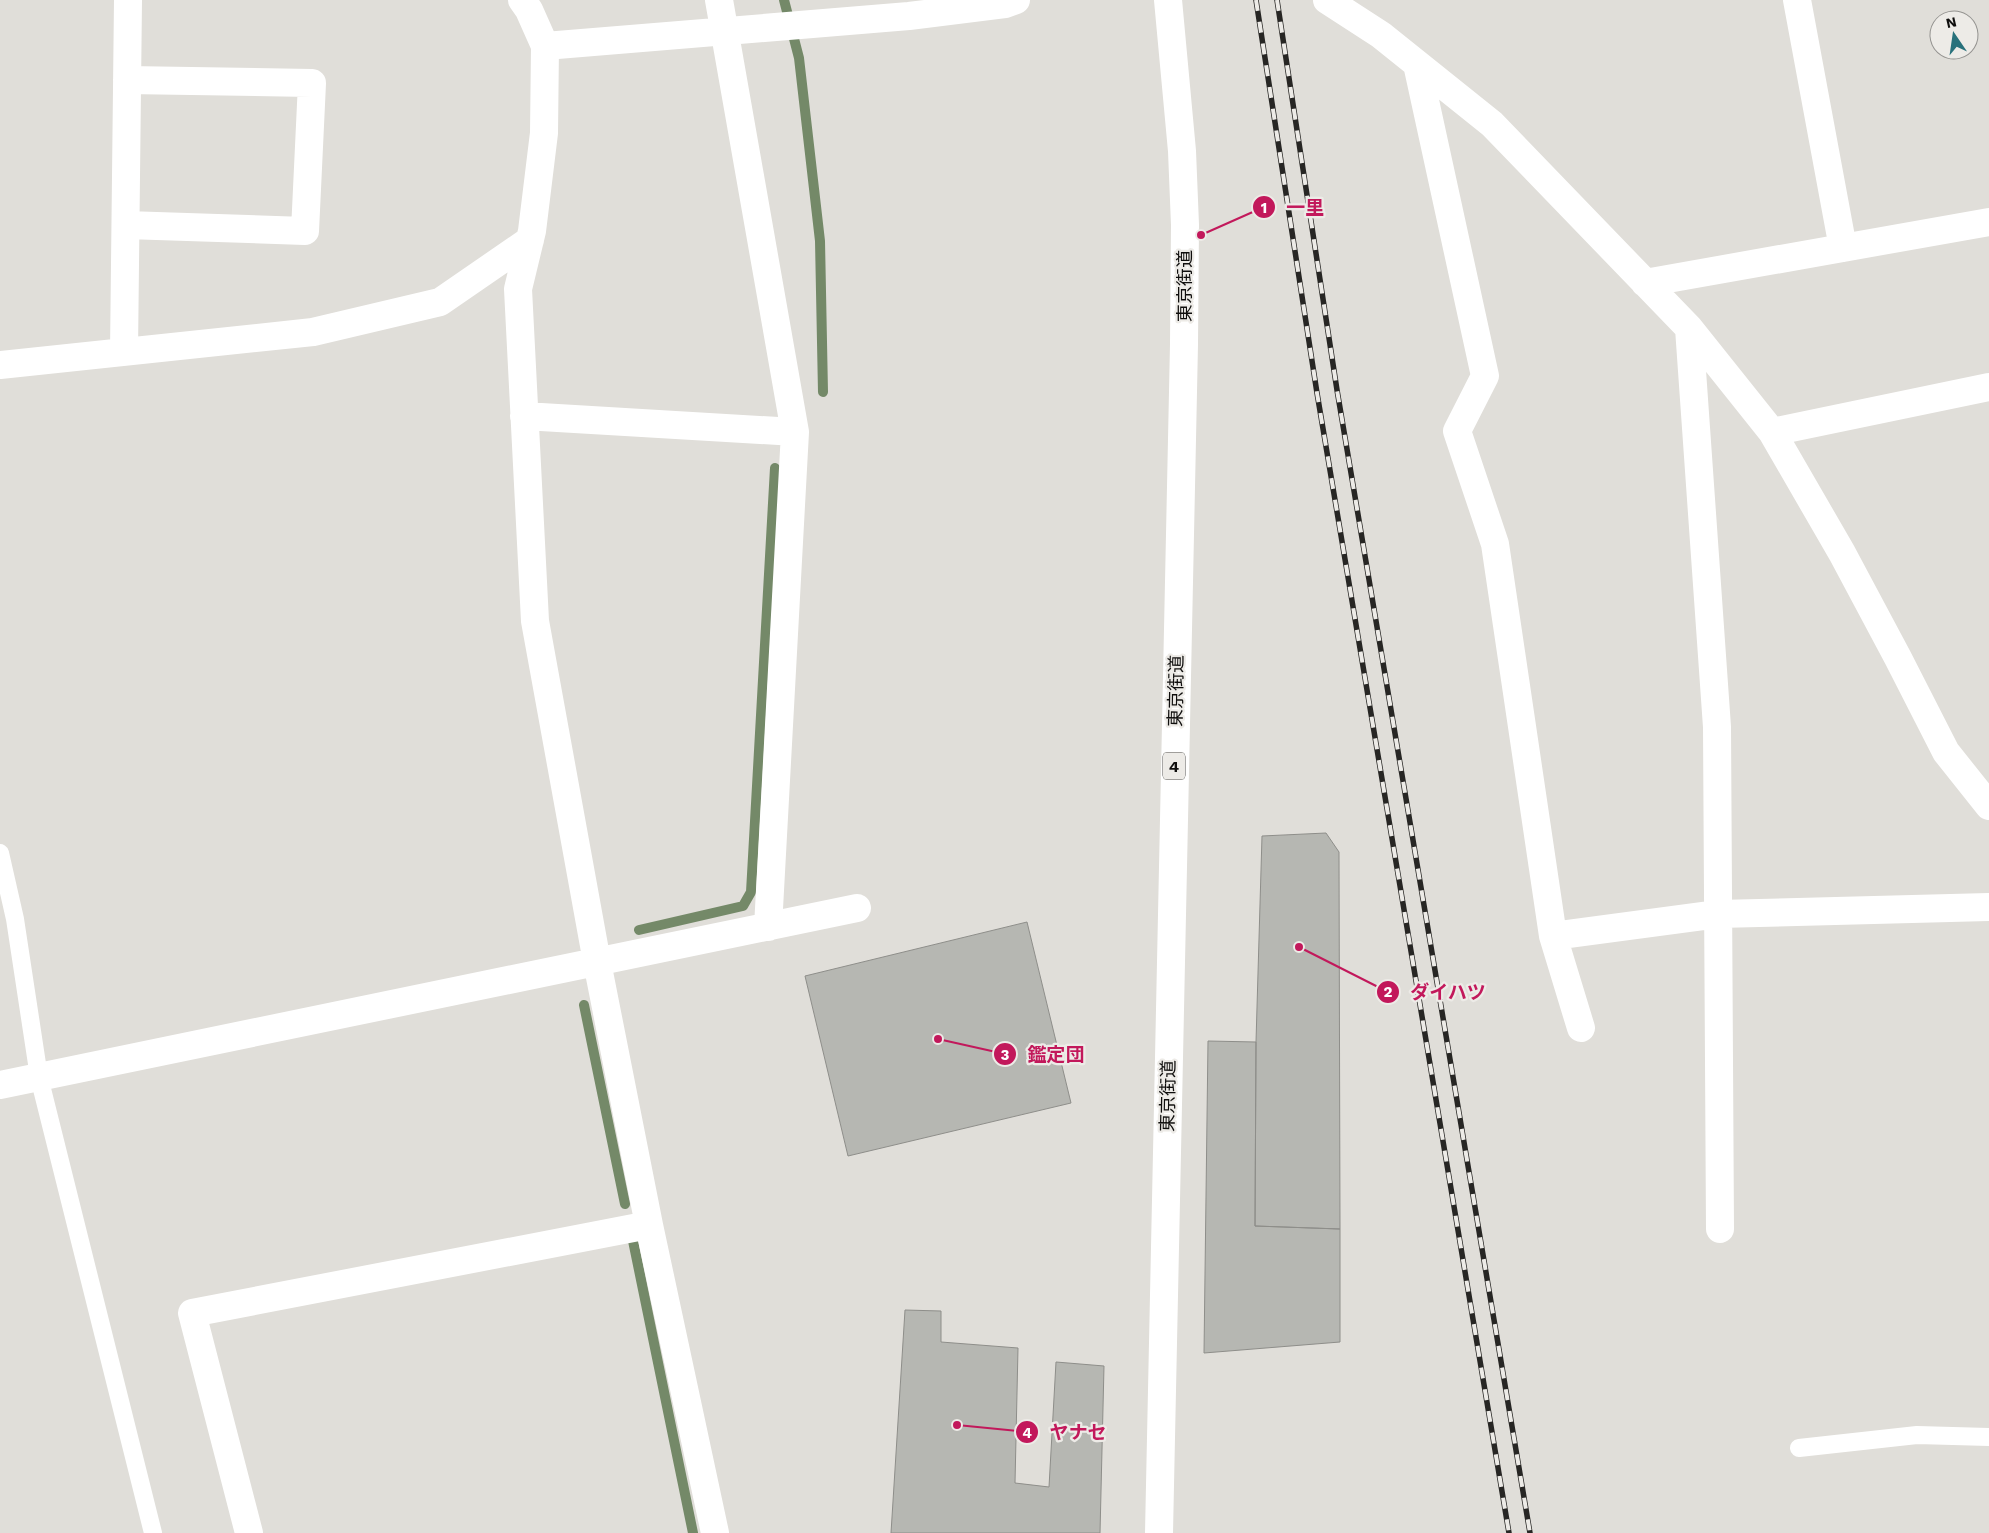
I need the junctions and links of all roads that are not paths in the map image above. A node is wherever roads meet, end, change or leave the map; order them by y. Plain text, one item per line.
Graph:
1 (128, 0) edge
2 (522, 0) edge
3 (719, 0) edge
4 (1016, 0) edge
5 (1168, 0) edge
6 (1327, 0) edge
7 (1797, 0) edge
8 (907, 8) edge
9 (726, 31) junction
10 (545, 46) junction
11 (1417, 64) junction
12 (127, 80) junction
13 (1989, 222) edge
14 (126, 225) junction
15 (530, 240) junction
16 (1843, 248) junction
17 (1645, 282) junction
18 (1689, 328) junction
19 (124, 352) junction
20 (0, 365) edge
21 (1989, 387) edge
22 (524, 416) junction
23 (795, 432) junction
24 (1772, 432) junction
25 (1989, 806) edge
26 (0, 853) edge
27 (1989, 907) edge
28 (857, 908) dead end
29 (1718, 914) junction
30 (768, 927) junction
31 (1553, 936) junction
32 (597, 962) junction
33 (1580, 1028) dead end
34 (39, 1077) junction
35 (0, 1085) edge
36 (649, 1225) junction
37 (1720, 1229) dead end
38 (1989, 1437) edge
39 (1799, 1448) dead end
40 (153, 1533) edge
41 (249, 1533) edge
42 (715, 1533) edge
43 (1159, 1533) edge

1 - 12 main road
2 - 10 main road
3 - 9 main road
4 - 8 main road
5 - 43 main road, 東京街道 / 4
6 - 11 main road
7 - 16 main road
8 - 9 main road
9 - 10 main road
9 - 23 main road
10 - 15 main road
11 - 17 main road
11 - 31 main road
12 - 14 main road
12 - 14 main road
13 - 16 main road
14 - 19 main road
15 - 19 main road
15 - 22 main road
16 - 17 main road
17 - 18 main road
18 - 24 main road
18 - 29 main road
19 - 20 main road
21 - 24 main road
22 - 23 main road
22 - 32 main road
23 - 30 main road
24 - 25 main road
26 - 34 lane
27 - 29 main road
28 - 30 main road
29 - 31 main road
29 - 37 main road
30 - 32 main road
31 - 33 main road
32 - 34 main road
32 - 36 main road
34 - 35 main road
34 - 40 lane
36 - 41 main road
36 - 42 main road
38 - 39 lane

